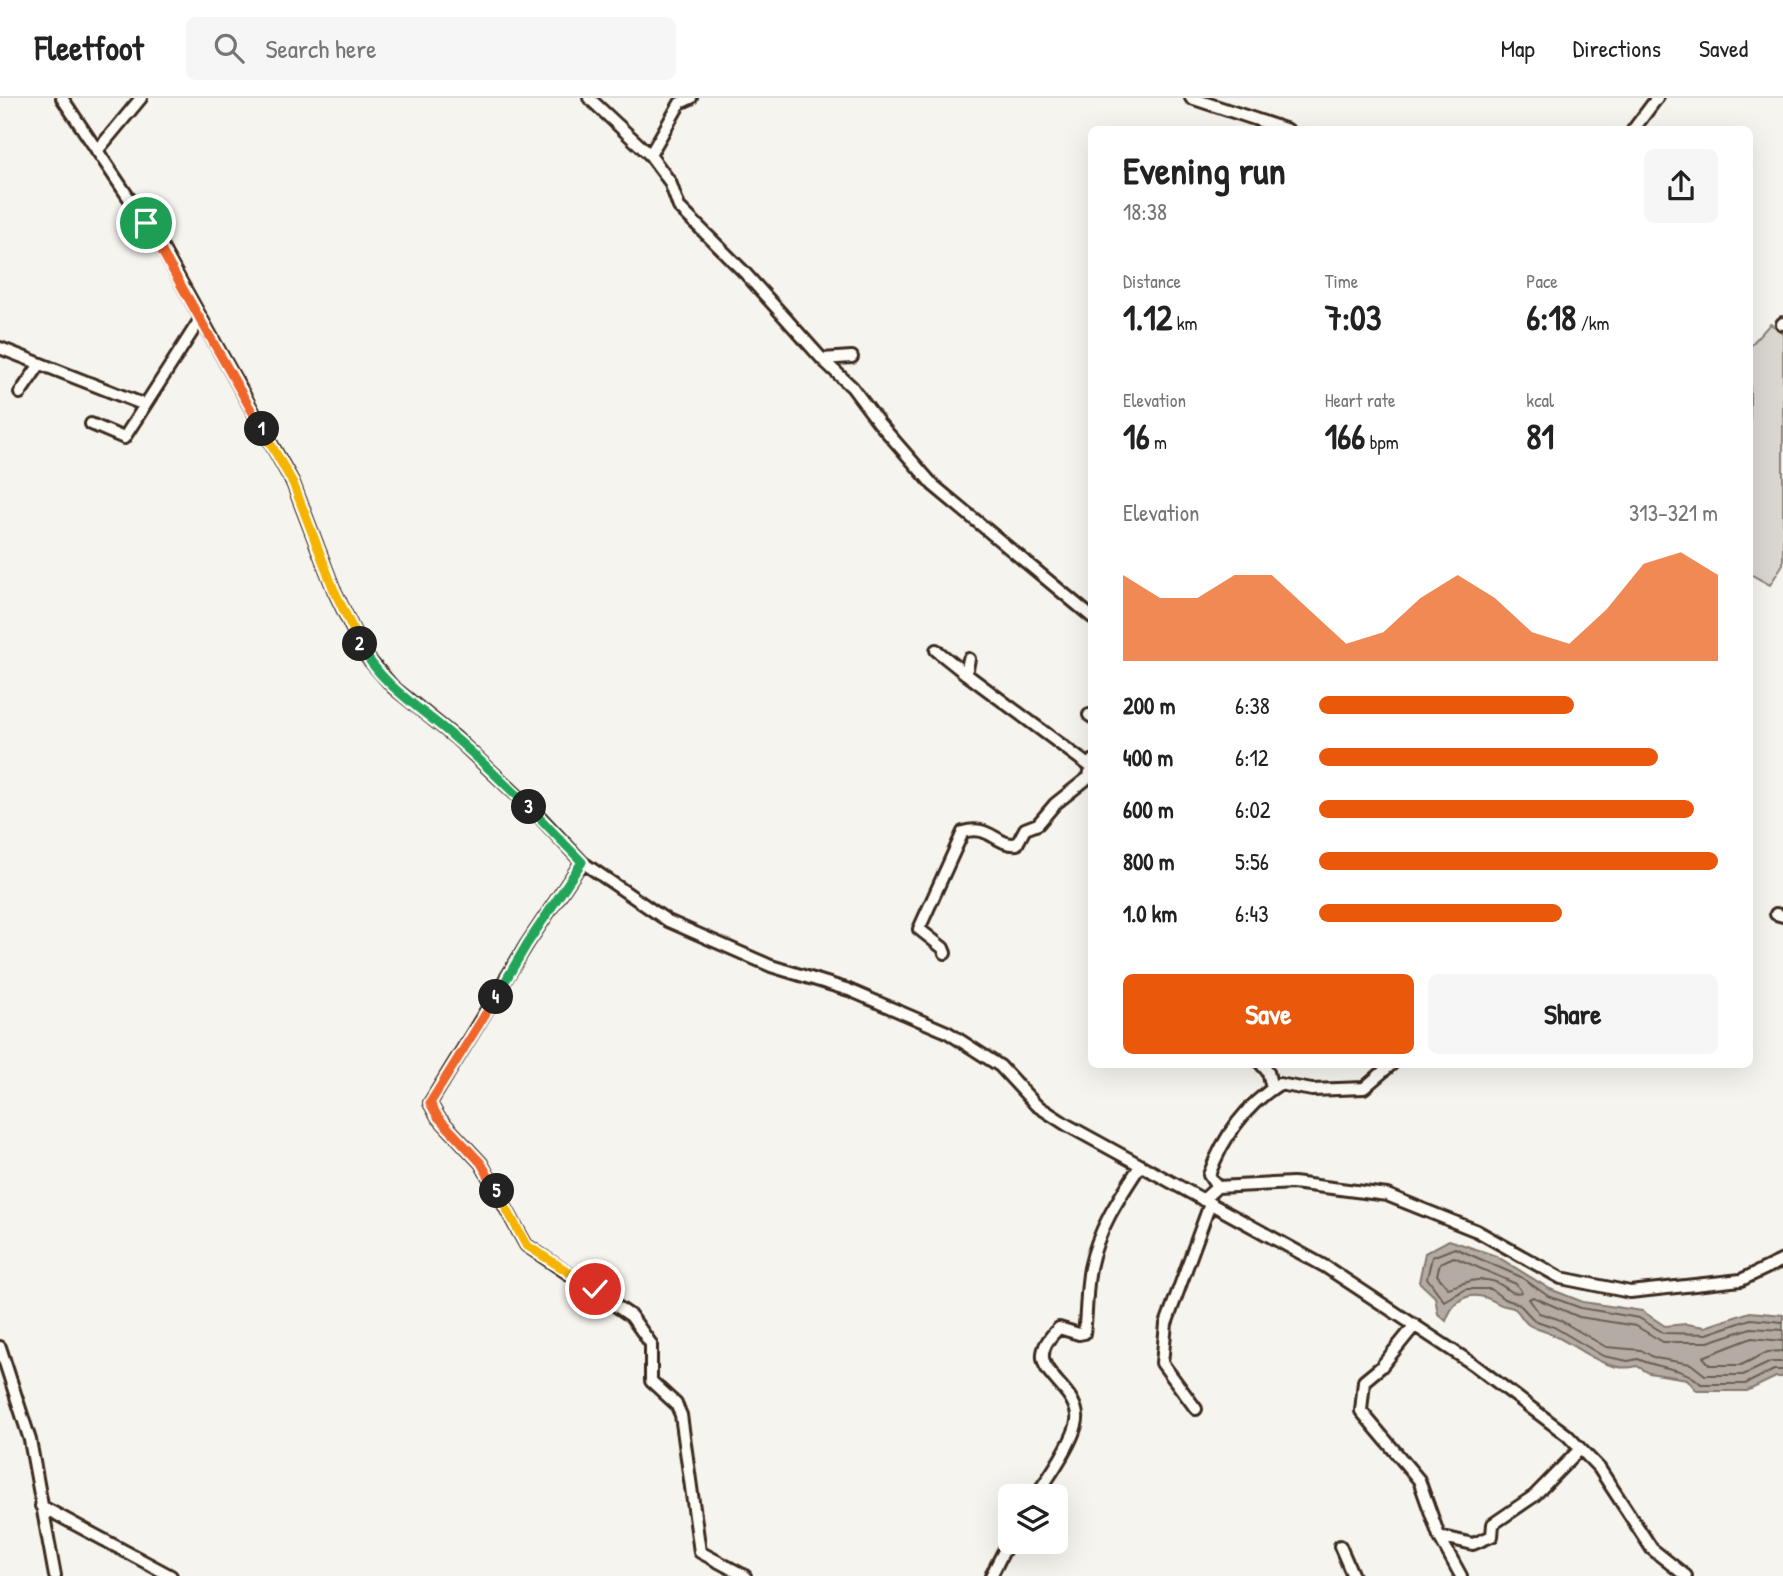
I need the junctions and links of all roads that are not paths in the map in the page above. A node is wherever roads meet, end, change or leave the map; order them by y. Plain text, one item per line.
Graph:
1 (62, 98) edge
2 (141, 98) edge
3 (589, 98) edge
4 (691, 98) edge
5 (1191, 98) edge
6 (1657, 98) edge
7 (1276, 126) edge
8 (1639, 126) edge
9 (97, 151) junction
10 (650, 155) junction
11 (201, 318) junction
12 (0, 348) edge
13 (852, 357) dead end
14 (822, 359) junction
15 (40, 364) junction
16 (20, 393) dead end
17 (145, 405) junction
18 (91, 424) dead end
19 (1088, 614) edge
20 (936, 650) dead end
21 (970, 659) dead end
22 (966, 674) junction
23 (1088, 762) edge
24 (1088, 778) edge
25 (582, 862) junction
26 (945, 953) dead end
27 (1264, 1068) edge
28 (1387, 1068) edge
29 (1272, 1088) junction
30 (1140, 1166) junction
31 (1217, 1187) junction
32 (1206, 1202) junction
33 (1783, 1260) edge
34 (1415, 1325) junction
35 (0, 1347) edge
36 (1196, 1409) dead end
37 (1579, 1450) junction
38 (1043, 1484) edge
39 (41, 1506) junction
40 (1439, 1536) junction
41 (1340, 1546) dead end
42 (1002, 1554) edge
43 (1454, 1570) edge
44 (55, 1576) edge
45 (171, 1576) edge
46 (746, 1576) edge
47 (991, 1576) edge
48 (1353, 1576) edge
49 (1461, 1576) edge
50 (1686, 1576) edge

1 - 9 street
2 - 9 street
3 - 10 street
4 - 10 street
5 - 7 street
6 - 8 street
9 - 11 street
10 - 14 street
11 - 17 street
11 - 25 street
12 - 15 street
13 - 14 street
14 - 19 street
15 - 16 street
15 - 17 street
17 - 18 street
20 - 22 street
21 - 22 street
22 - 23 street
24 - 26 street
25 - 30 street
25 - 46 street
27 - 29 street
28 - 29 street
29 - 31 street
30 - 32 street
30 - 38 street
31 - 32 street
31 - 33 street
32 - 34 street
32 - 36 street
34 - 37 street
34 - 40 street
35 - 39 street
37 - 40 street
37 - 50 street
39 - 44 street
39 - 45 street
40 - 43 street
41 - 48 street
42 - 47 street
43 - 49 street

